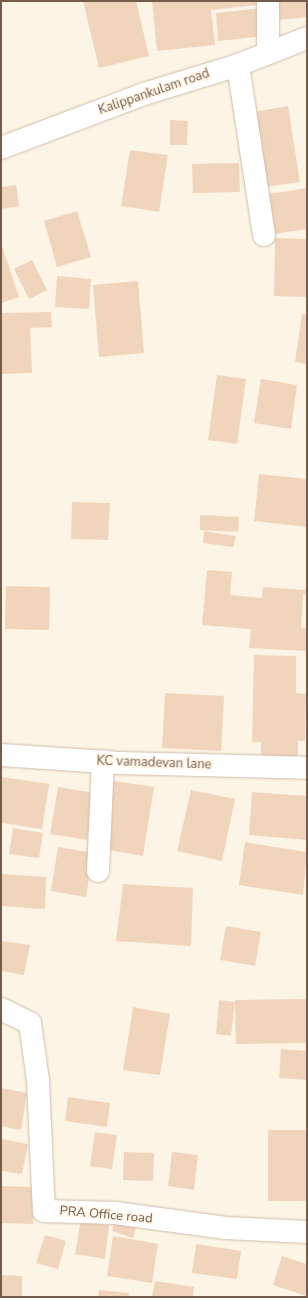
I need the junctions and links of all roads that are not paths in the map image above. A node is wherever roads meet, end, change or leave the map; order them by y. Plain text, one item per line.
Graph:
1 (268, 1) edge
2 (307, 38) edge
3 (268, 53) junction
4 (238, 65) junction
5 (1, 148) edge
6 (264, 235) dead end
7 (1, 755) edge
8 (103, 761) junction
9 (307, 768) edge
10 (98, 871) dead end
11 (1, 1009) edge
12 (307, 1232) edge

1 - 3 street
2 - 3 street, Kalippankulam road
3 - 4 street, Kalippankulam road
4 - 5 street, Kalippankulam road
4 - 6 street
7 - 8 street, KC vamadevan lane
8 - 9 street, KC vamadevan lane
8 - 10 street
11 - 12 street, PRA Office road

